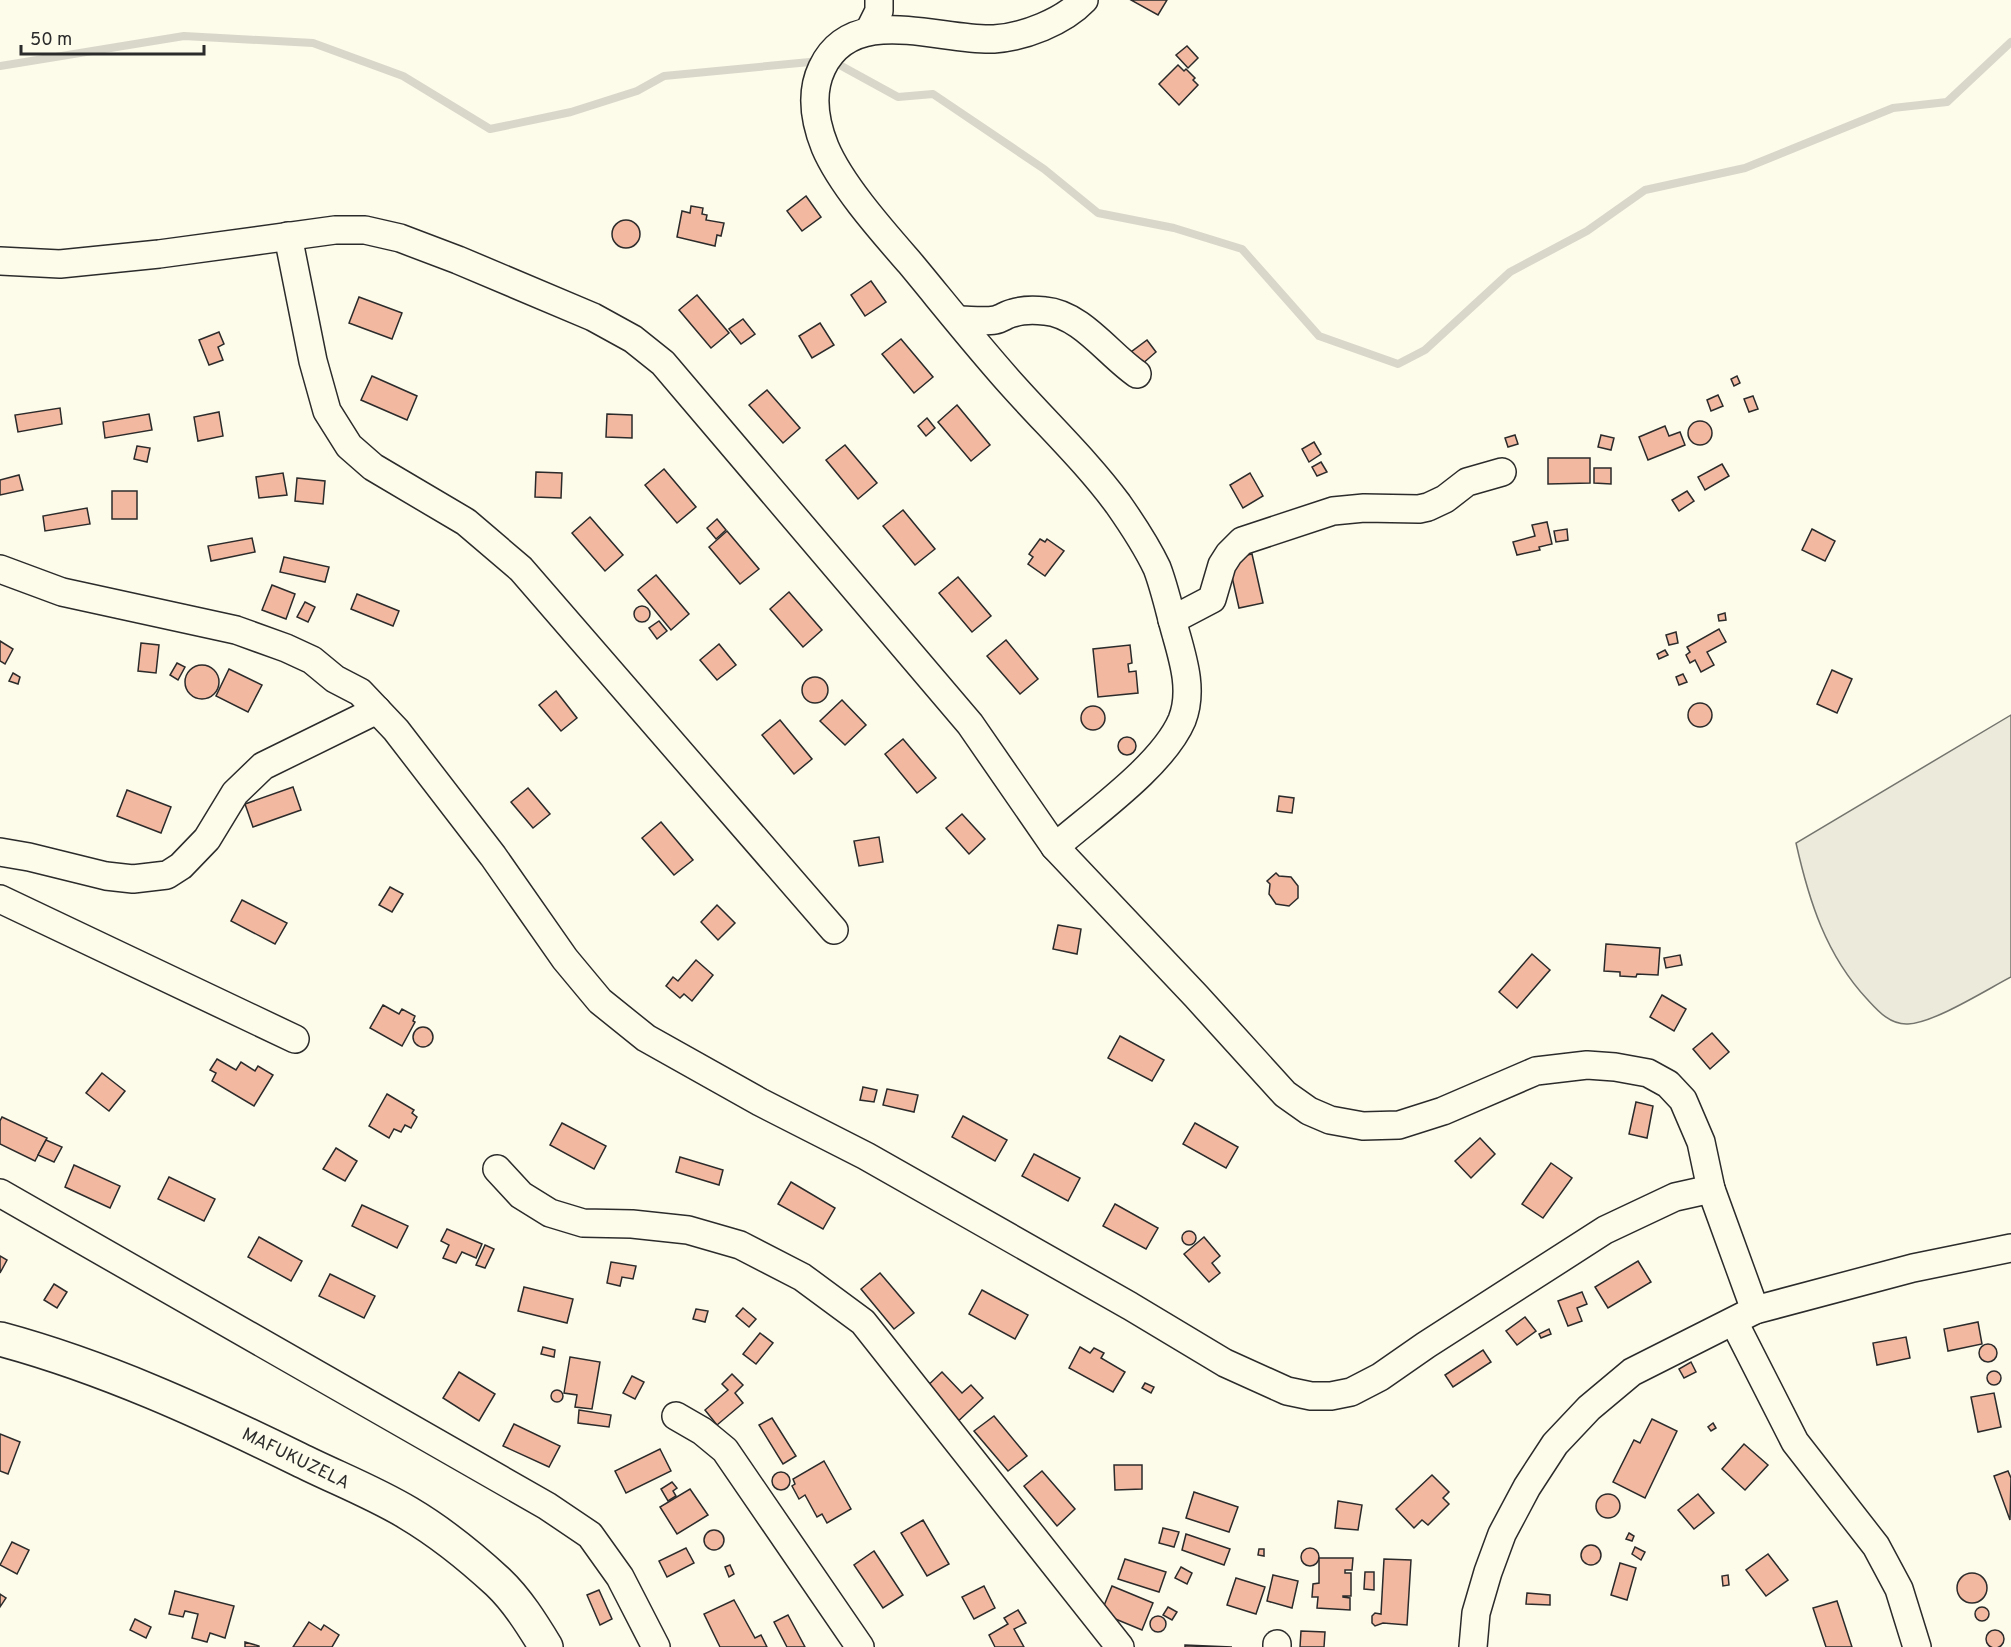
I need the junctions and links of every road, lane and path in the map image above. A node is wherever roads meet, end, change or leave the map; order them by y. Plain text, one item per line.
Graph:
1 (879, 0) edge
2 (1084, 0) edge
3 (869, 31) junction
4 (288, 236) junction
5 (0, 261) edge
6 (958, 320) junction
7 (1137, 374) dead end
8 (1502, 472) dead end
9 (0, 569) edge
10 (1172, 620) junction
11 (376, 710) junction
12 (1055, 847) junction
13 (0, 852) edge
14 (0, 899) edge
15 (834, 930) dead end
16 (295, 1040) dead end
17 (496, 1169) dead end
18 (1711, 1189) junction
19 (0, 1193) edge
20 (2011, 1248) edge
21 (1744, 1316) junction
22 (0, 1339) edge
23 (676, 1416) dead end
24 (546, 1647) edge
25 (657, 1647) edge
26 (860, 1647) edge
27 (1120, 1647) edge
28 (1473, 1647) edge
29 (1917, 1647) edge

1 - 3 street
2 - 3 street
3 - 6 street
4 - 5 street
4 - 12 street
4 - 15 street
6 - 7 street
6 - 10 street
8 - 10 street
9 - 11 street
10 - 12 street
11 - 13 street
11 - 18 street
12 - 18 street
14 - 16 street
17 - 27 street
18 - 21 street
19 - 25 street
20 - 21 street
21 - 28 street
21 - 29 street
22 - 24 main road, MAFUKUZELA
23 - 26 street

